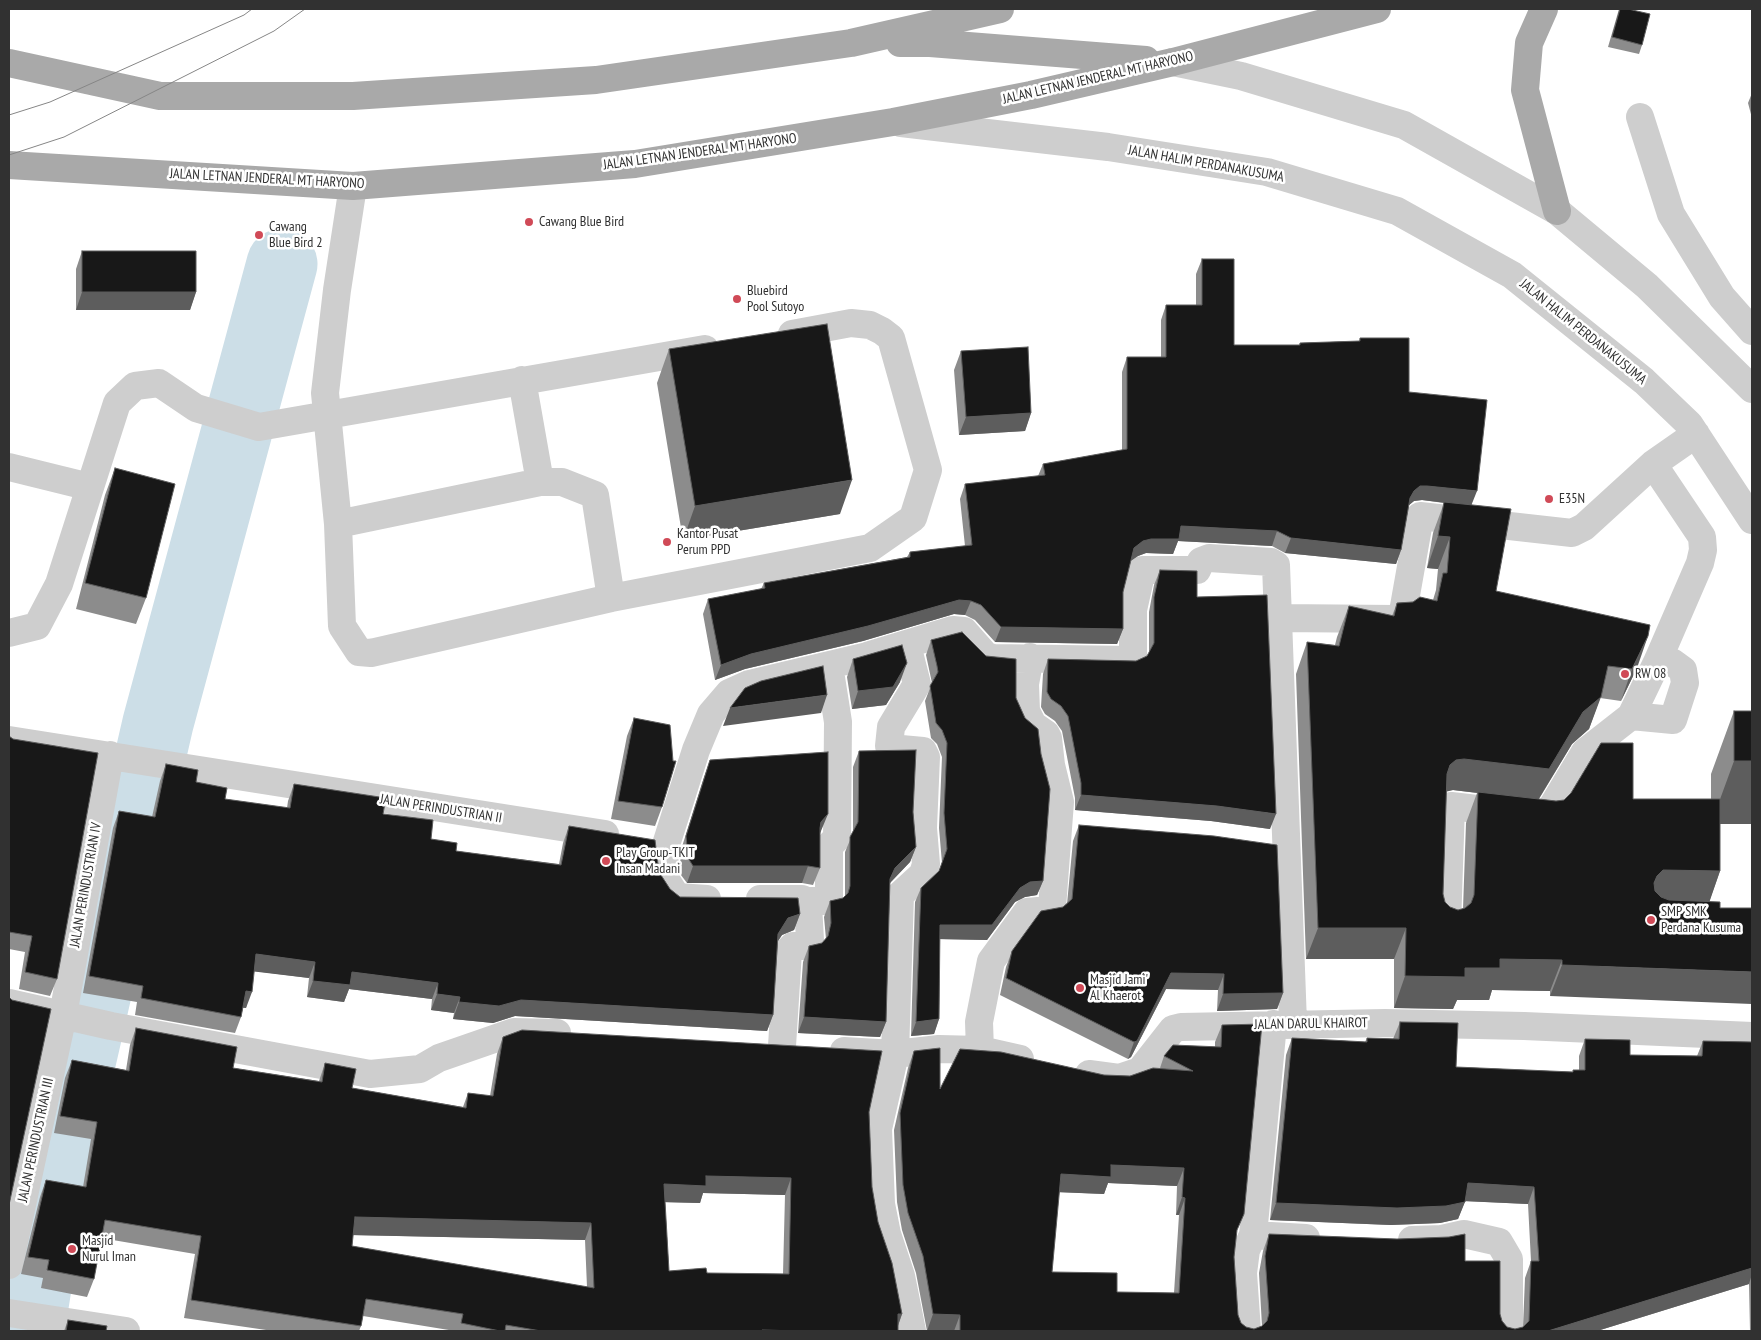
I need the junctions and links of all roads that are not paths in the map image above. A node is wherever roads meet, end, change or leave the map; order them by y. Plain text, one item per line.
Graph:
1 (1000, 9) edge
2 (1377, 9) edge
3 (1544, 9) edge
4 (851, 43) junction
5 (1173, 62) junction
6 (9, 64) edge
7 (1640, 117) dead end
8 (893, 122) junction
9 (10, 166) edge
10 (353, 186) junction
11 (1557, 211) junction
12 (1752, 331) edge
13 (764, 338) edge
14 (725, 345) edge
15 (522, 380) junction
16 (1752, 389) edge
17 (327, 415) junction
18 (1696, 434) junction
19 (1653, 464) junction
20 (9, 467) edge
21 (540, 482) junction
22 (90, 487) junction
23 (1752, 520) edge
24 (338, 524) junction
25 (612, 598) junction
26 (1278, 618) junction
27 (9, 633) edge
28 (908, 645) junction
29 (1030, 657) junction
30 (1658, 660) junction
31 (829, 665) junction
32 (1631, 716) junction
33 (9, 740) edge
34 (121, 758) junction
35 (666, 843) junction
36 (807, 901) junction
37 (1447, 926) edge
38 (9, 1003) edge
39 (69, 1017) junction
40 (1283, 1024) junction
41 (580, 1034) edge
42 (1752, 1036) edge
43 (782, 1046) junction
44 (754, 1047) edge
45 (980, 1050) junction
46 (895, 1054) junction
47 (1253, 1235) junction
48 (1331, 1239) edge
49 (1390, 1241) edge
50 (9, 1265) edge
51 (9, 1313) edge
52 (49, 1323) edge
53 (126, 1331) edge
54 (912, 1331) edge
55 (1247, 1331) edge
56 (1508, 1331) edge

1 - 4 main road
2 - 5 main road, JALAN LETNAN JENDERAL MT HARYONO
3 - 11 main road
4 - 5 main road
4 - 6 main road
5 - 8 main road, JALAN LETNAN JENDERAL MT HARYONO
5 - 11 street
7 - 12 street
8 - 10 main road, JALAN LETNAN JENDERAL MT HARYONO
8 - 18 street, JALAN HALIM PERDANAKUSUMA
9 - 10 main road, JALAN LETNAN JENDERAL MT HARYONO
10 - 17 street
11 - 16 street
13 - 25 street
14 - 15 street
15 - 17 street
15 - 21 street
17 - 22 street
17 - 24 street
18 - 19 street
18 - 23 street, JALAN HALIM PERDANAKUSUMA
19 - 26 street
19 - 30 street
20 - 22 street
21 - 24 street
21 - 25 street
22 - 27 street
24 - 25 street
26 - 29 street
26 - 40 street
28 - 29 street
28 - 31 street
28 - 46 street
29 - 45 street
30 - 32 street
30 - 32 street
31 - 35 street
31 - 36 street
32 - 37 street
33 - 34 street, JALAN PERINDUSTRIAN II
34 - 35 street, JALAN PERINDUSTRIAN II
34 - 39 street, JALAN PERINDUSTRIAN IV
35 - 36 street
36 - 43 street
38 - 39 street
39 - 41 street
39 - 50 street, JALAN PERINDUSTRIAN III
40 - 42 street, JALAN DARUL KHAIROT
40 - 45 street, JALAN DARUL KHAIROT
40 - 47 street
43 - 44 street, JALAN DARUL KHAIROT
43 - 46 street, JALAN DARUL KHAIROT
45 - 46 street, JALAN DARUL KHAIROT
46 - 54 street
47 - 48 street
47 - 55 street
49 - 56 street
51 - 52 street
52 - 53 street

